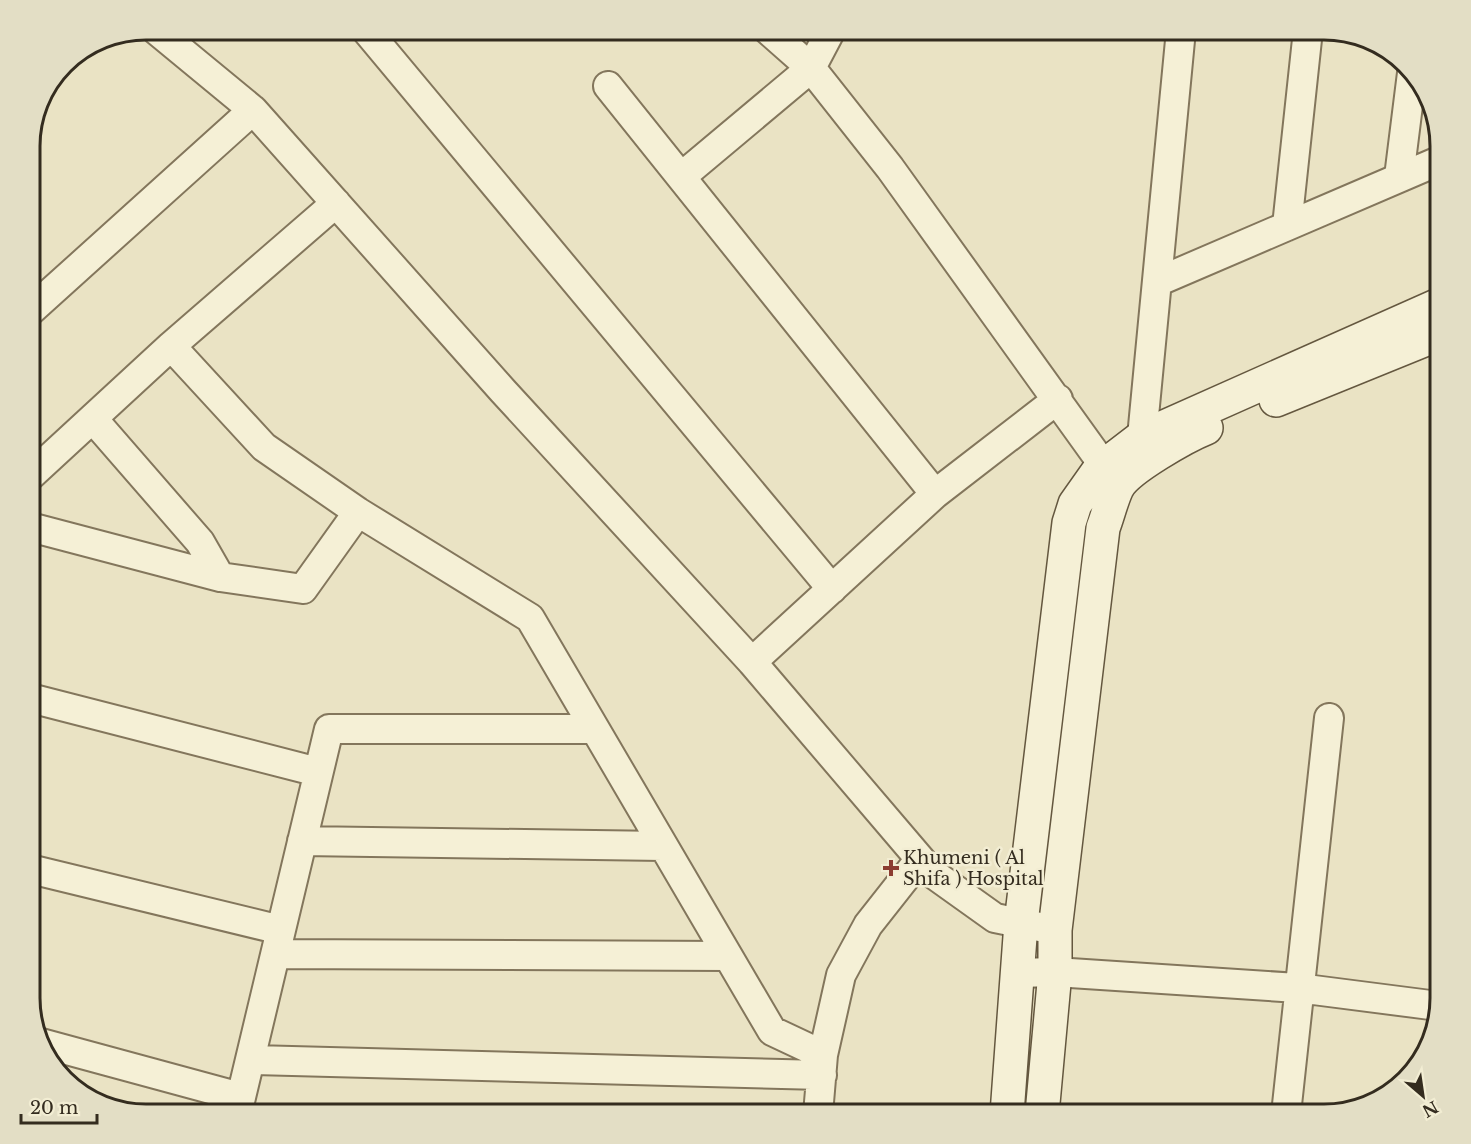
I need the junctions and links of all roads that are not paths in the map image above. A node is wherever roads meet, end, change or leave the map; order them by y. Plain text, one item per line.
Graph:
1 (168, 40) edge
2 (374, 40) edge
3 (779, 40) edge
4 (826, 40) edge
5 (1180, 40) edge
6 (1307, 40) edge
7 (811, 68) junction
8 (1411, 85) edge
9 (608, 86) dead end
10 (254, 110) junction
11 (1430, 164) edge
12 (681, 177) junction
13 (1399, 177) junction
14 (336, 203) junction
15 (1287, 226) junction
16 (1157, 282) junction
17 (41, 301) edge
18 (1430, 309) edge
19 (1430, 337) edge
20 (171, 346) junction
21 (1058, 399) junction
22 (93, 419) junction
23 (1142, 436) junction
24 (41, 466) edge
25 (1111, 476) junction
26 (936, 494) junction
27 (358, 512) junction
28 (41, 530) edge
29 (220, 577) junction
30 (832, 589) junction
31 (752, 662) junction
32 (41, 701) edge
33 (1329, 718) dead end
34 (594, 729) junction
35 (318, 772) junction
36 (302, 841) junction
37 (663, 846) junction
38 (920, 859) junction
39 (41, 872) edge
40 (1021, 923) junction
41 (1055, 930) junction
42 (279, 942) junction
43 (728, 956) junction
44 (1055, 972) junction
45 (1017, 973) junction
46 (1298, 988) junction
47 (1430, 1005) edge
48 (53, 1047) edge
49 (250, 1060) junction
50 (823, 1065) junction
51 (233, 1104) edge
52 (239, 1104) edge
53 (819, 1104) edge
54 (1008, 1104) edge
55 (1043, 1104) edge
56 (1287, 1104) edge

1 - 10 street
2 - 30 street
3 - 7 street
4 - 7 street
5 - 16 street
6 - 15 street
7 - 12 street
7 - 21 street
8 - 13 street
9 - 12 street
10 - 14 street
10 - 17 street
11 - 13 street
12 - 26 street
13 - 15 street
14 - 20 street
14 - 31 street
15 - 16 street
16 - 23 street
18 - 23 main road
19 - 25 main road
20 - 22 street
20 - 27 street
21 - 25 street
21 - 26 street
22 - 24 street
22 - 29 street
23 - 25 main road
25 - 40 main road
25 - 41 main road
26 - 30 street
27 - 29 street
27 - 34 street
28 - 29 street
30 - 31 street
31 - 38 street
32 - 35 street
33 - 46 street
34 - 35 street
34 - 37 street
35 - 36 street
36 - 37 street
36 - 42 street
37 - 43 street
38 - 40 street
38 - 50 street
39 - 42 street
40 - 41 street
40 - 45 main road
41 - 44 main road
42 - 43 street
42 - 49 street
43 - 50 street
44 - 45 street
44 - 46 street
44 - 55 main road
45 - 54 main road
46 - 47 street
46 - 56 street
48 - 51 street
49 - 50 street
49 - 52 street
50 - 53 street

